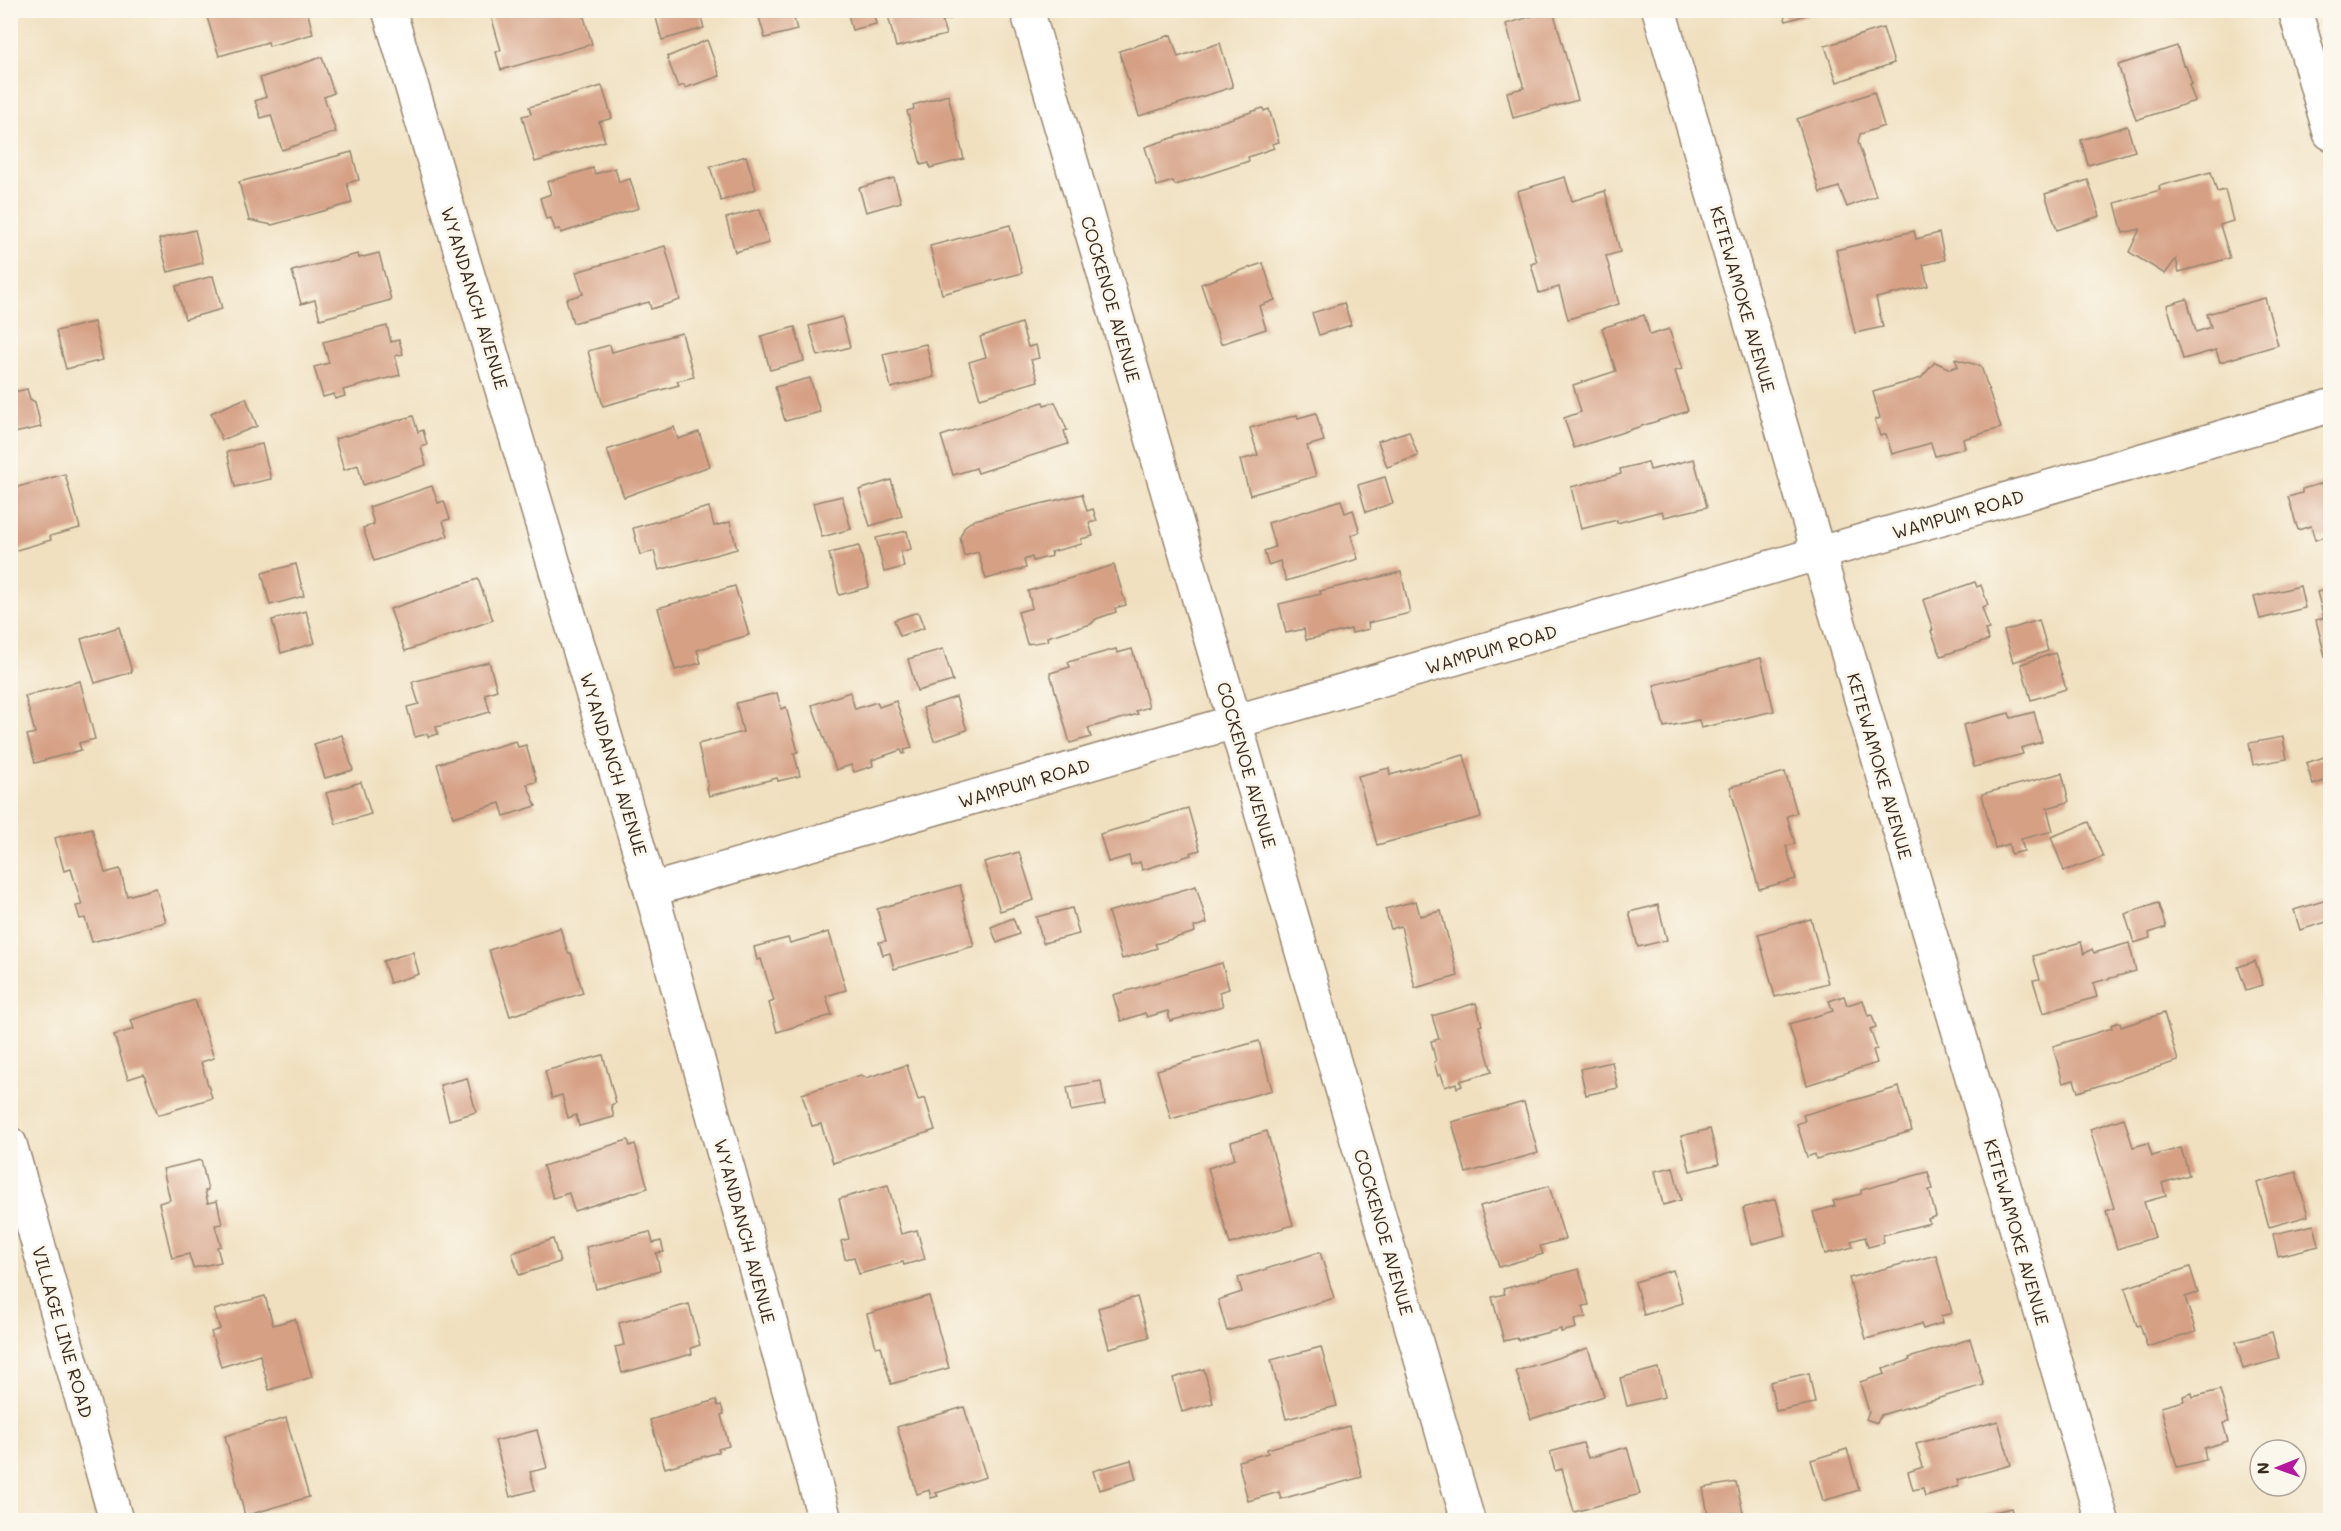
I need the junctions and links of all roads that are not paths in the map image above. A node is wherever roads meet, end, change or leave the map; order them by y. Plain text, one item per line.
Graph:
1 (389, 10) edge
2 (1027, 10) edge
3 (1659, 10) edge
4 (2295, 10) edge
5 (2331, 133) edge
6 (2331, 406) edge
7 (1818, 555) junction
8 (1235, 723) junction
9 (651, 890) junction
10 (10, 1144) edge
11 (116, 1521) edge
12 (825, 1521) edge
13 (1468, 1521) edge
14 (2102, 1521) edge

1 - 9 street, WYANDANCH AVENUE
2 - 8 street, COCKENOE AVENUE
3 - 7 street, KETEWAMOKE AVENUE
4 - 5 street
6 - 7 street, WAMPUM ROAD
7 - 8 street, WAMPUM ROAD
7 - 14 street, KETEWAMOKE AVENUE
8 - 9 street, WAMPUM ROAD
8 - 13 street, COCKENOE AVENUE
9 - 12 street, WYANDANCH AVENUE
10 - 11 street, VILLAGE LINE ROAD

